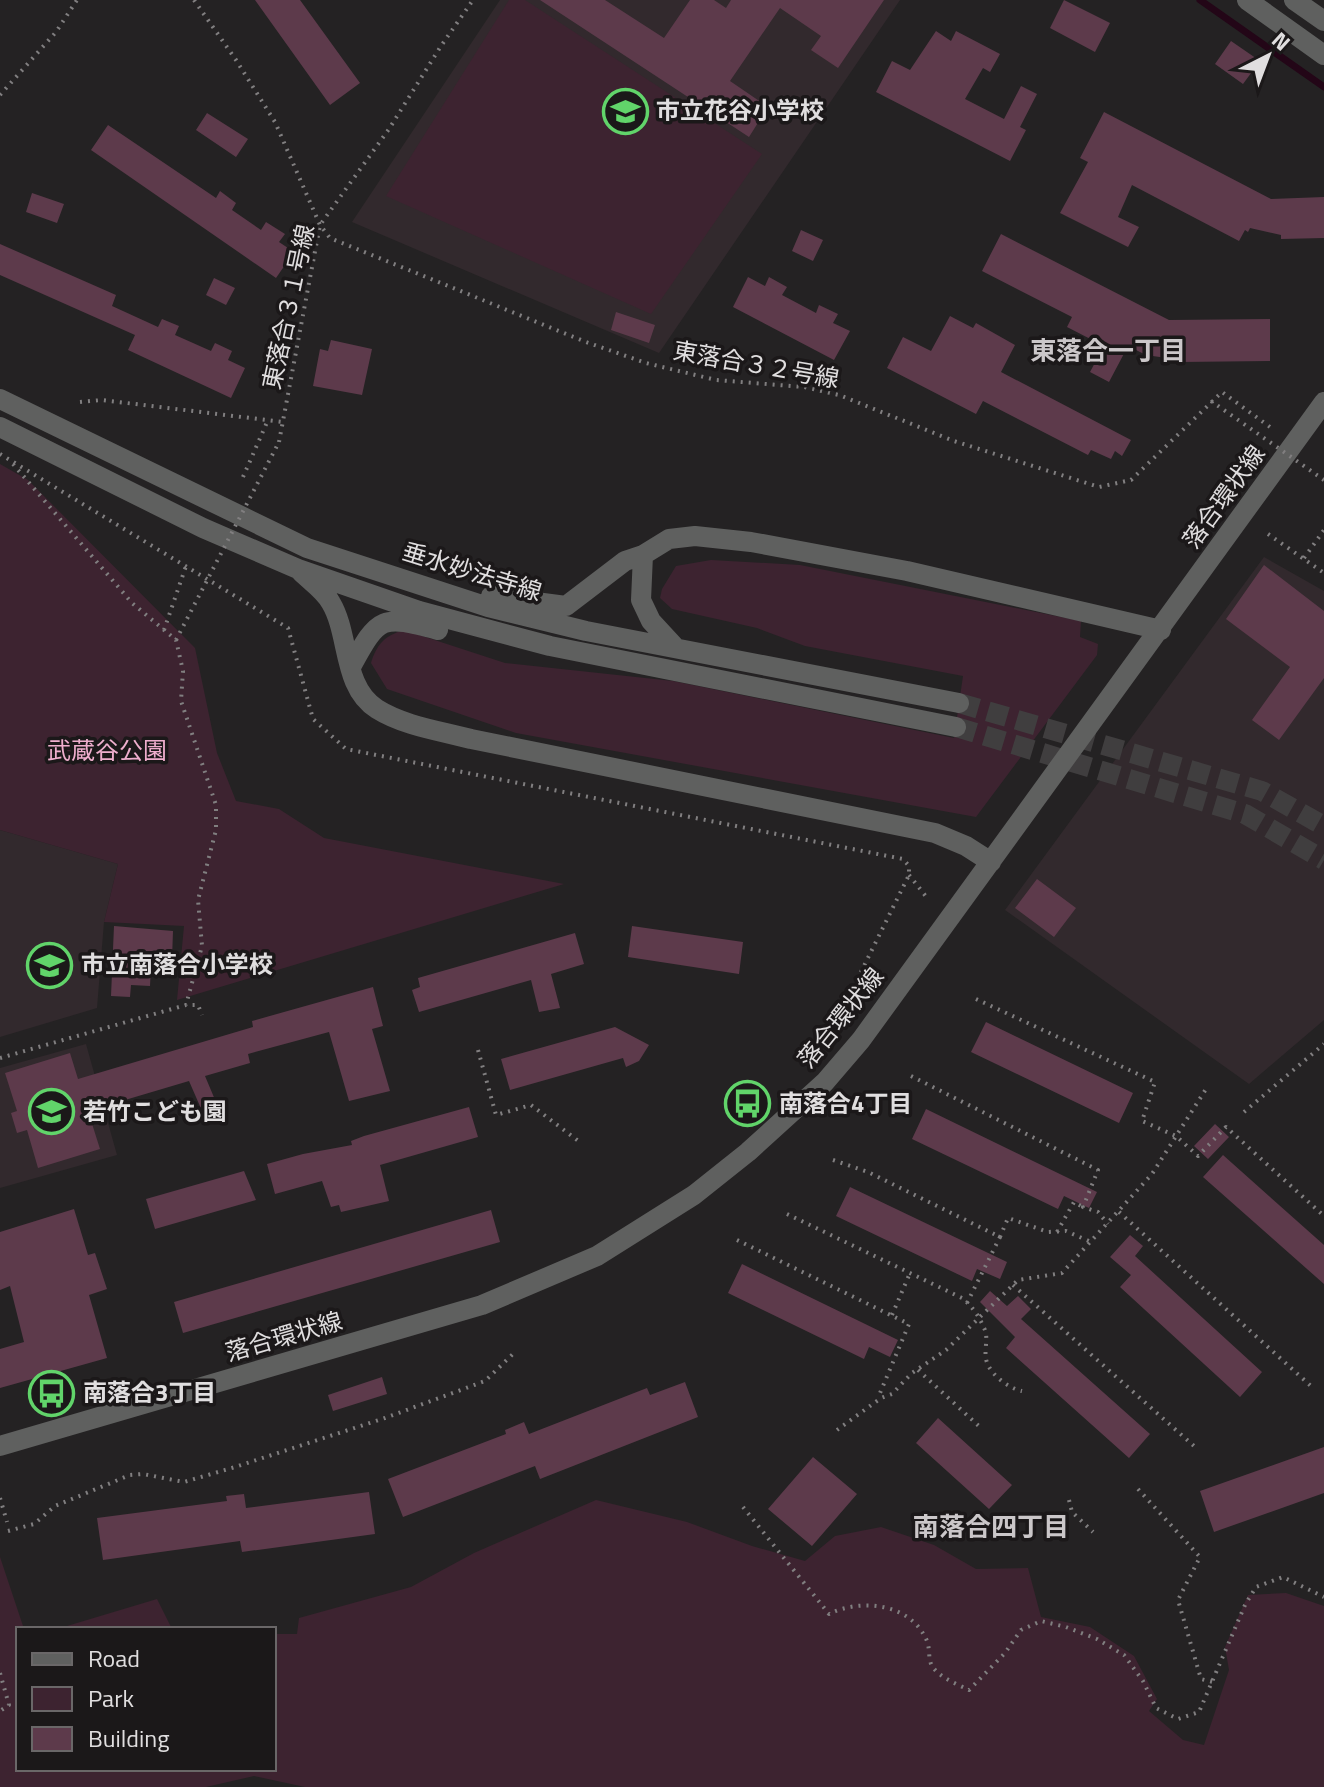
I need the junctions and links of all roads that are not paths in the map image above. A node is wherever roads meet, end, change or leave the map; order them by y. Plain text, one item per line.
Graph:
1 (1247, 0) edge
2 (1294, 0) edge
3 (1324, 21) edge
4 (1324, 55) edge
5 (0, 399) edge
6 (1324, 402) edge
7 (0, 427) edge
8 (643, 555) junction
9 (298, 569) junction
10 (428, 587) junction
11 (1161, 630) junction
12 (550, 646) junction
13 (675, 647) junction
14 (351, 667) junction
15 (959, 703) tunnel mouth
16 (956, 727) tunnel mouth
17 (991, 862) junction
18 (0, 1446) edge

1 - 4 street
2 - 3 street
5 - 10 street, 垂水妙法寺線
6 - 11 street, 落合環状線
7 - 9 street, 垂水妙法寺線
8 - 10 street
8 - 11 street
8 - 13 street
9 - 12 street, 垂水妙法寺線
9 - 14 street
10 - 13 street, 垂水妙法寺線
11 - 17 street, 落合環状線
12 - 14 street
12 - 16 street, 垂水妙法寺線
13 - 15 street, 垂水妙法寺線
14 - 17 street
17 - 18 street, 落合環状線

